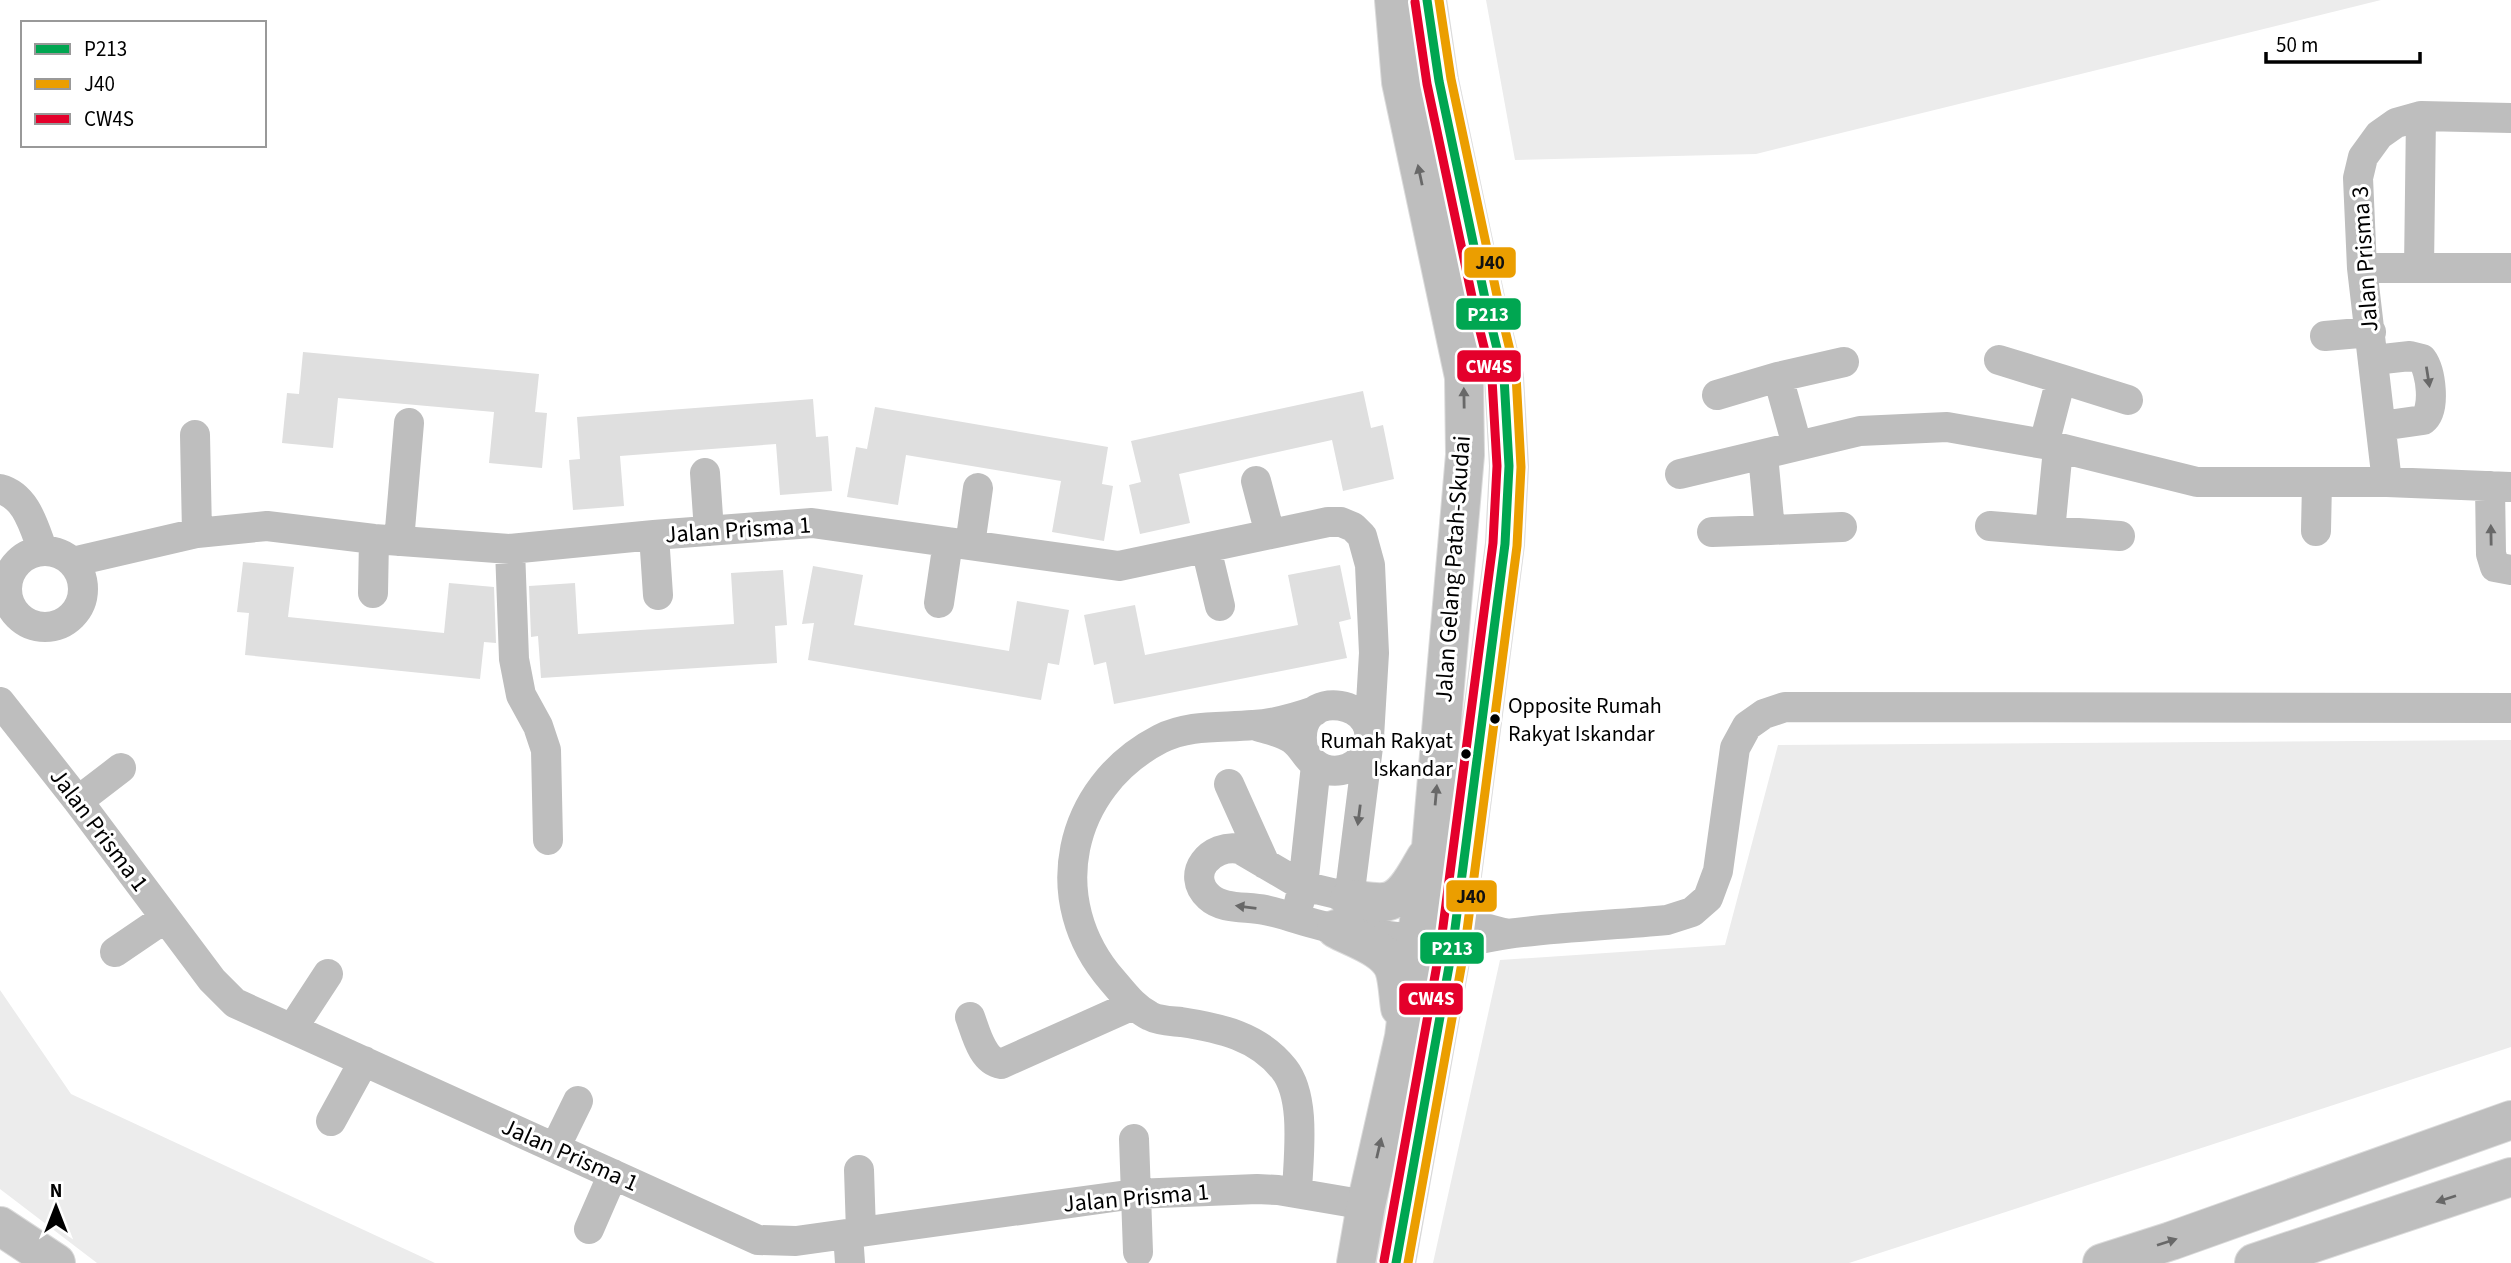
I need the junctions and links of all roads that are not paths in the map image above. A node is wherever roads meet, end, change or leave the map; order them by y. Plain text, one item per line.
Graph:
1 (1394, 0) edge
2 (1427, 0) edge
3 (2421, 117) junction
4 (2511, 118) edge
5 (2362, 268) junction
6 (2419, 268) junction
7 (2511, 268) edge
8 (2325, 336) dead end
9 (2372, 346) junction
10 (1999, 360) dead end
11 (1844, 362) dead end
12 (1778, 377) junction
13 (2061, 379) junction
14 (1717, 395) dead end
15 (2128, 400) dead end
16 (409, 423) dead end
17 (2381, 426) junction
18 (195, 435) dead end
19 (1797, 446) junction
20 (2051, 447) junction
21 (1763, 455) junction
22 (705, 473) dead end
23 (1680, 474) dead end
24 (1256, 481) dead end
25 (2317, 482) junction
26 (2387, 482) junction
27 (2501, 486) edge
28 (978, 488) dead end
29 (0, 489) edge
30 (1990, 526) dead end
31 (1843, 527) dead end
32 (1770, 530) junction
33 (709, 531) junction
34 (2050, 531) junction
35 (2316, 531) dead end
36 (1712, 532) dead end
37 (197, 533) junction
38 (1270, 534) junction
39 (654, 535) junction
40 (2120, 536) dead end
41 (387, 540) junction
42 (959, 544) junction
43 (1206, 548) junction
44 (510, 549) junction
45 (43, 551) junction
46 (72, 562) junction
47 (2511, 570) edge
48 (373, 593) dead end
49 (658, 595) dead end
50 (939, 603) dead end
51 (1220, 606) dead end
52 (6, 614) edge
53 (1374, 653) junction
54 (0, 704) edge
55 (2506, 706) edge
56 (1325, 707) junction
57 (1254, 725) junction
58 (1368, 742) junction
59 (1310, 757) junction
60 (121, 768) dead end
61 (1229, 784) dead end
62 (78, 801) junction
63 (548, 840) dead end
64 (1431, 847) junction
65 (1265, 864) junction
66 (1303, 886) junction
67 (1342, 914) junction
68 (1296, 917) junction
69 (165, 918) junction
70 (1436, 928) junction
71 (115, 952) dead end
72 (328, 974) dead end
73 (1133, 1005) junction
74 (970, 1017) dead end
75 (292, 1029) junction
76 (1404, 1037) junction
77 (364, 1061) junction
78 (579, 1101) dead end
79 (2511, 1120) edge
80 (331, 1121) dead end
81 (1134, 1139) dead end
82 (555, 1148) junction
83 (859, 1170) dead end
84 (613, 1174) junction
85 (2511, 1177) edge
86 (1297, 1193) junction
87 (1135, 1194) junction
88 (1366, 1205) junction
89 (0, 1226) edge
90 (589, 1229) dead end
91 (853, 1243) edge
92 (1138, 1252) dead end
93 (0, 1254) edge
94 (14, 1263) edge
95 (56, 1263) edge
96 (1356, 1263) edge
97 (1396, 1263) edge
98 (2102, 1263) edge
99 (2254, 1263) edge

64 -> 1 main road, Jalan Gelang Patah-Skudai
2 - 70 main road, Jalan Gelang Patah-Skudai
3 - 4 street, Jalan Prisma 3
3 - 5 street, Jalan Prisma 3
3 - 6 street
5 - 6 street
5 - 9 street, Jalan Prisma 3
6 - 7 street
8 - 9 street
9 - 17 street, Jalan Prisma 3
9 -> 17 street
10 - 13 street
11 - 12 street
12 - 14 street
12 - 19 street
13 - 15 street
13 - 20 street
16 - 41 street
17 - 26 street, Jalan Prisma 3
18 - 37 street
19 - 20 street
19 - 21 street
20 - 25 street
20 - 34 street
21 - 23 street
21 - 32 street
22 - 33 street
24 - 38 street
25 - 26 street
25 - 35 street
26 - 27 street
47 -> 27 street
28 - 42 street
29 - 45 street
30 - 34 street
31 - 32 street
32 - 36 street
33 - 39 street, Jalan Prisma 1
33 - 42 street, Jalan Prisma 1
34 - 40 street
37 - 41 street, Jalan Prisma 1
37 - 46 street, Jalan Prisma 1
38 - 43 street, Jalan Prisma 1
38 - 53 street, Jalan Prisma 1
39 - 44 street, Jalan Prisma 1
39 - 49 street
41 - 44 street, Jalan Prisma 1
41 - 48 street
42 - 43 street, Jalan Prisma 1
42 - 50 street
43 - 51 street
44 - 63 street
45 - 46 street
45 - 52 street
46 - 52 street
53 - 56 street
53 - 58 street, Jalan Prisma 1
54 - 62 street, Jalan Prisma 1
55 - 70 street
56 - 57 street
56 - 58 street
56 - 59 street
57 - 59 street
57 - 73 street
58 - 59 street
58 -> 67 street, Jalan Prisma 1
59 - 66 street
60 - 62 street
61 - 65 street
62 - 69 street, Jalan Prisma 1
64 - 67 main road
64 - 70 main road, Jalan Gelang Patah-Skudai
65 - 66 street
68 -> 65 street
66 - 67 street
66 - 68 street
67 - 68 street
67 - 70 street
67 - 76 main road
69 - 71 street
69 - 75 street, Jalan Prisma 1
70 - 76 main road, Jalan Gelang Patah-Skudai
70 - 97 main road, Jalan Gelang Patah-Skudai
72 - 75 street
73 - 74 street
73 - 86 street
75 - 77 street, Jalan Prisma 1
88 -> 76 main road, Jalan Gelang Patah-Skudai
77 - 80 street
77 - 82 street, Jalan Prisma 1
78 - 82 street
98 -> 79 main road
81 - 87 street
82 - 84 street, Jalan Prisma 1
83 - 91 street
84 - 90 street
84 - 91 street, Jalan Prisma 1
85 -> 99 main road
86 - 87 street, Jalan Prisma 1
86 - 88 street, Jalan Prisma 1
87 - 91 street, Jalan Prisma 1
87 - 92 street
88 - 96 main road, Jalan Gelang Patah-Skudai
89 - 95 main road
93 - 94 main road

